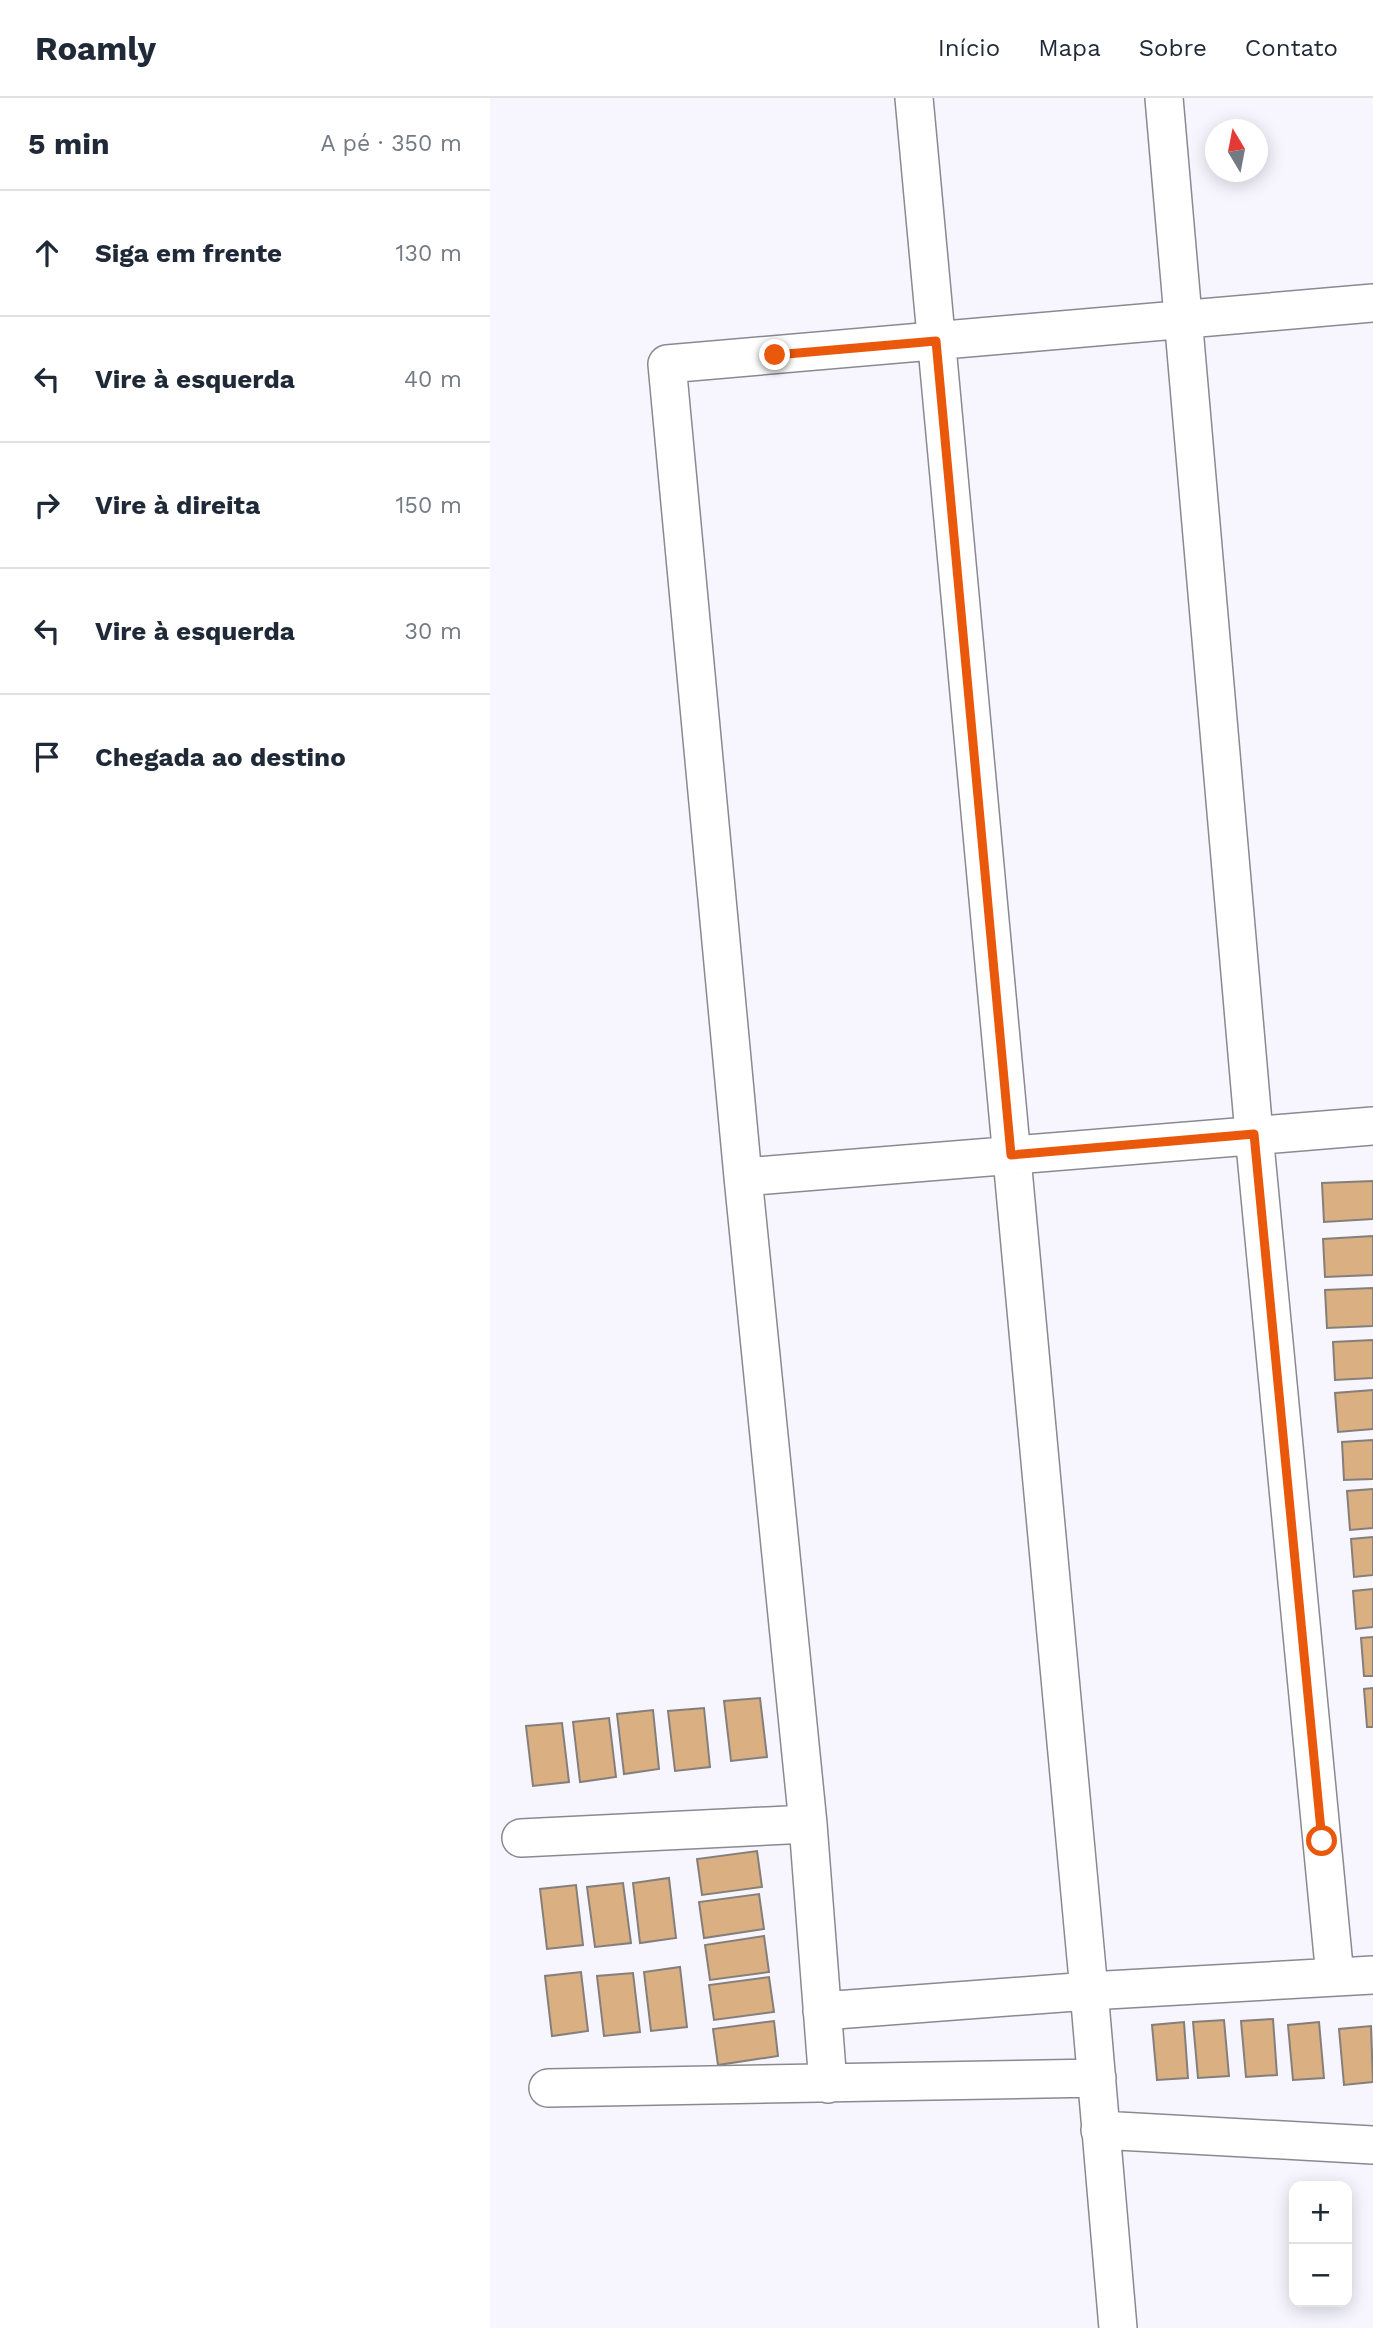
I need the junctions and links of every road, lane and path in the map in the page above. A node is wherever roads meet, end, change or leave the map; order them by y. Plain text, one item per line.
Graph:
1 (914, 98) edge
2 (1164, 98) edge
3 (1373, 303) edge
4 (1183, 320) junction
5 (936, 341) junction
6 (1373, 1126) edge
7 (1254, 1134) junction
8 (1011, 1155) junction
9 (743, 1177) junction
10 (808, 1824) junction
11 (521, 1838) dead end
12 (1373, 1975) edge
13 (1335, 1977) junction
14 (1089, 1991) junction
15 (821, 2011) junction
16 (1097, 2078) junction
17 (828, 2084) junction
18 (548, 2088) dead end
19 (1100, 2130) junction
20 (1373, 2145) edge
21 (1118, 2328) edge

1 - 5 street
2 - 4 street
3 - 4 street
4 - 5 street
4 - 7 street
5 - 8 street
5 - 9 street
6 - 7 street
7 - 8 street
7 - 13 street
8 - 9 street
8 - 14 street
9 - 10 street
10 - 11 street
10 - 15 street
12 - 13 street
13 - 14 street
14 - 15 street
14 - 16 street
15 - 17 street
16 - 17 street
16 - 19 street
17 - 18 street
19 - 20 street
19 - 21 street

